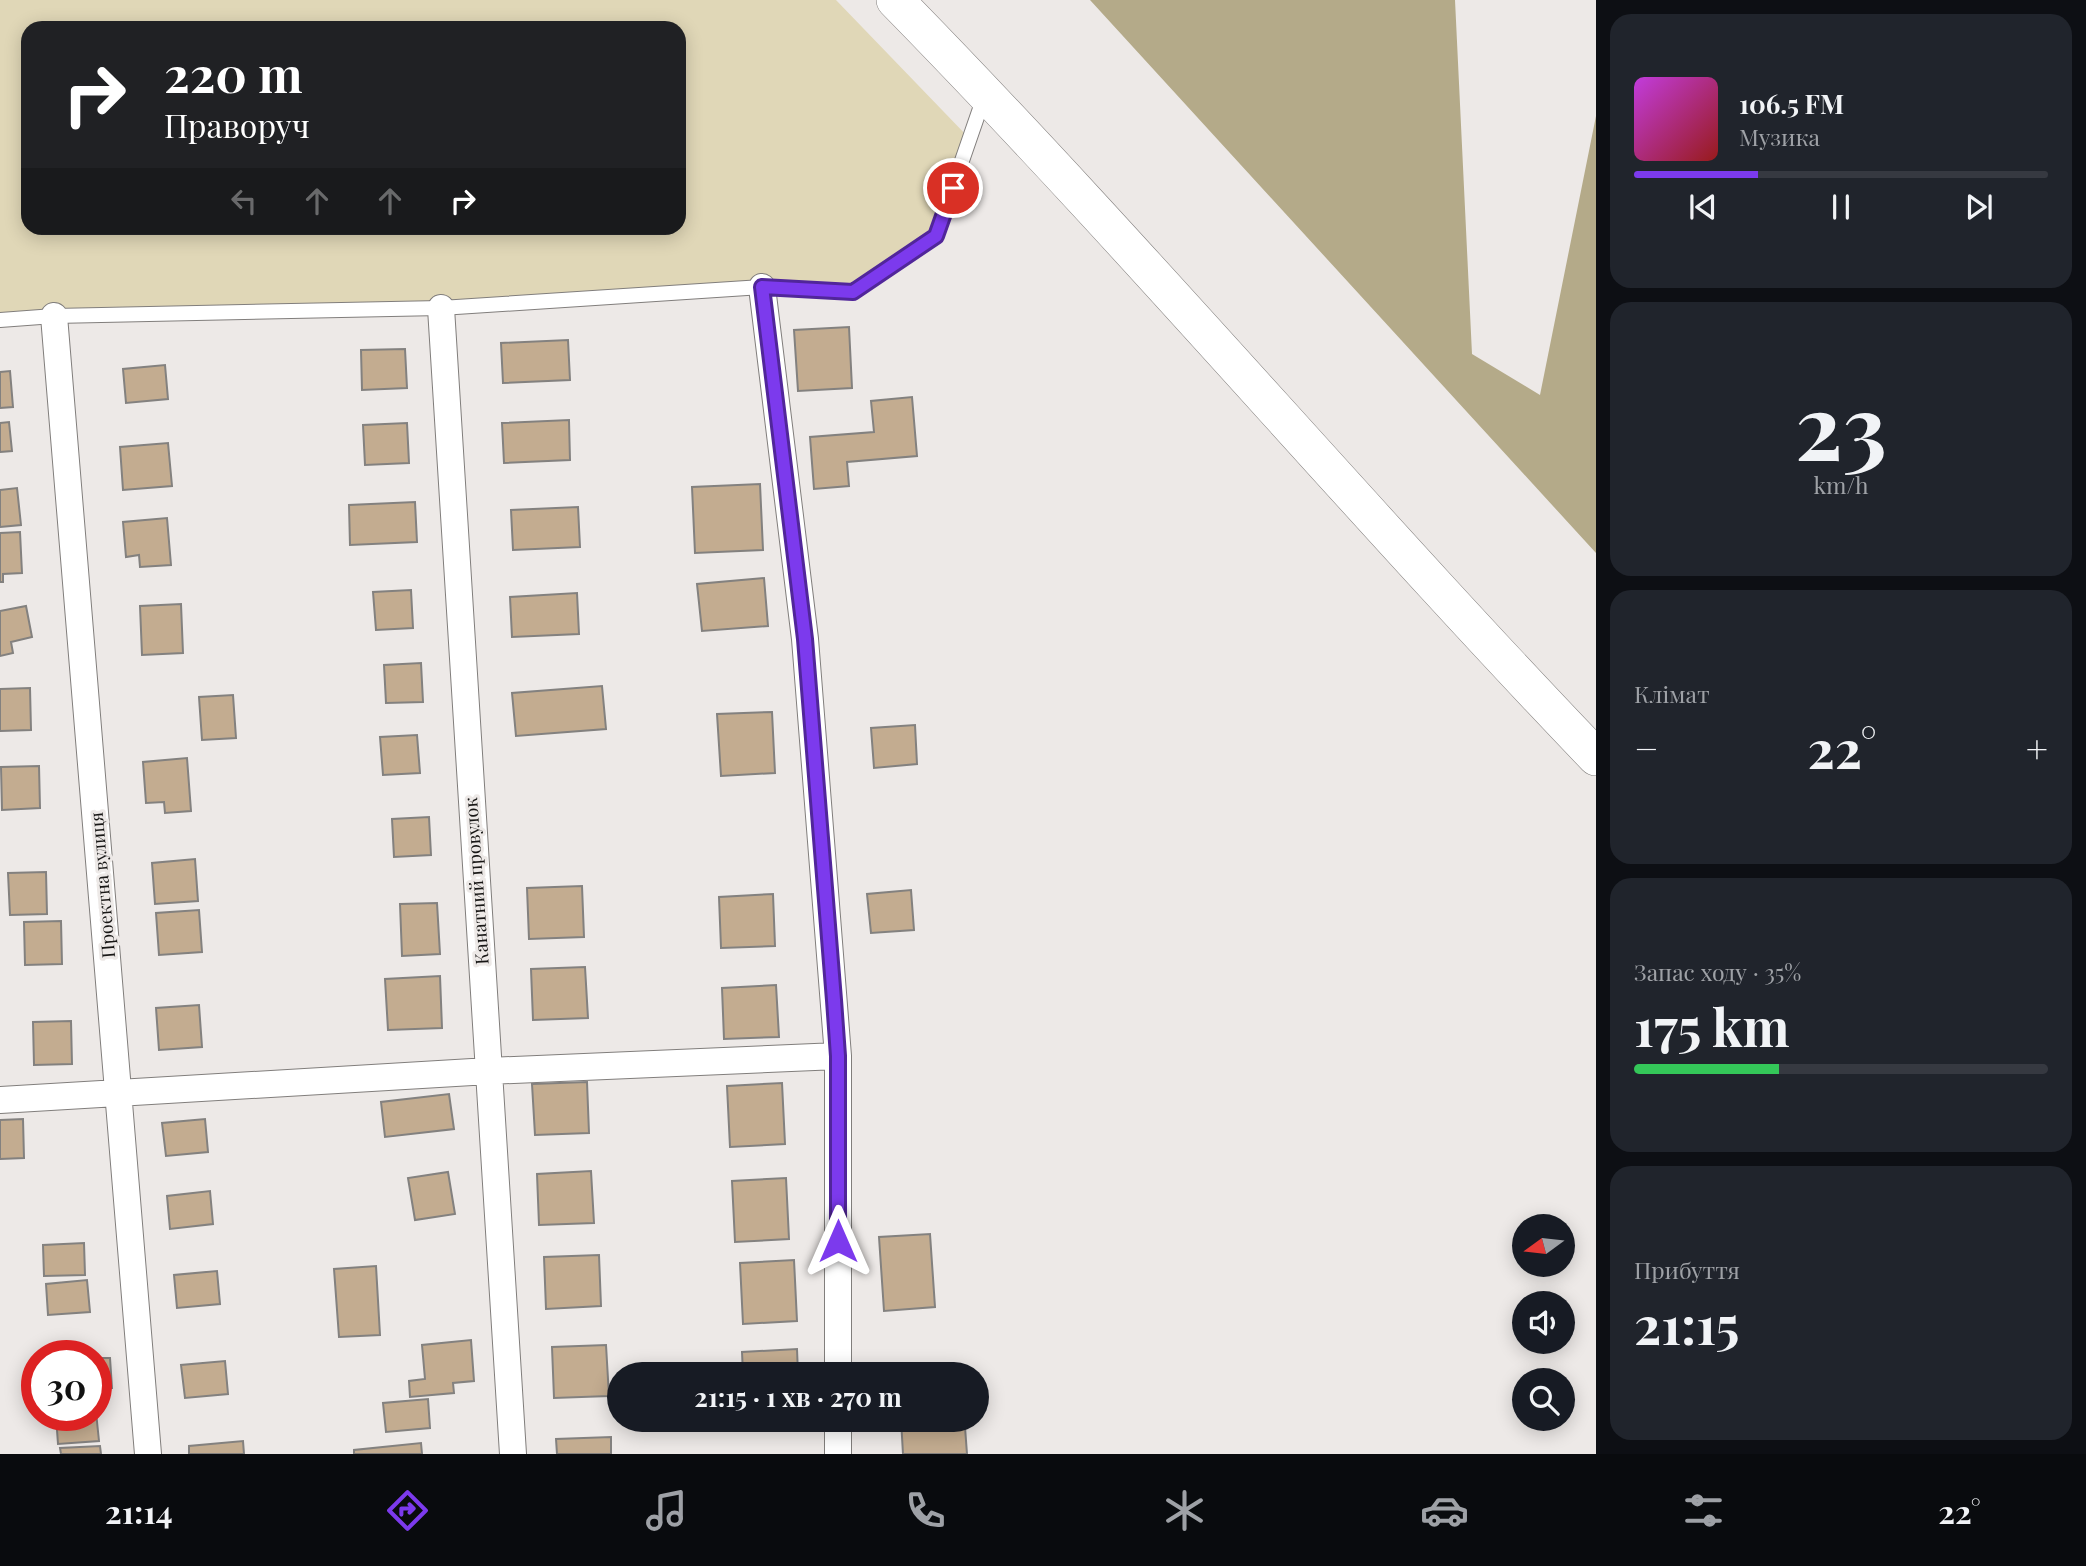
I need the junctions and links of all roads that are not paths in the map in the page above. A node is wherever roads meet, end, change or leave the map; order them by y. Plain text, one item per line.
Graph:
1 (895, 0) edge
2 (986, 93) junction
3 (762, 287) junction
4 (441, 308) junction
5 (54, 316) junction
6 (0, 320) edge
7 (1596, 757) edge
8 (838, 1056) junction
9 (489, 1071) junction
10 (120, 1091) junction
11 (0, 1100) edge
12 (838, 1362) edge
13 (838, 1432) edge
14 (148, 1454) edge
15 (513, 1454) edge
16 (838, 1454) edge

1 - 2 main road
2 - 3 lane
2 - 7 main road
3 - 4 lane
3 - 8 street
4 - 5 lane
4 - 9 street, Канатний провулок
5 - 6 lane
5 - 10 street, Проектна вулиця
8 - 9 street
8 - 12 street
9 - 10 street
9 - 15 street, Канатний провулок
10 - 11 street
10 - 14 street, Проектна вулиця
13 - 16 street

